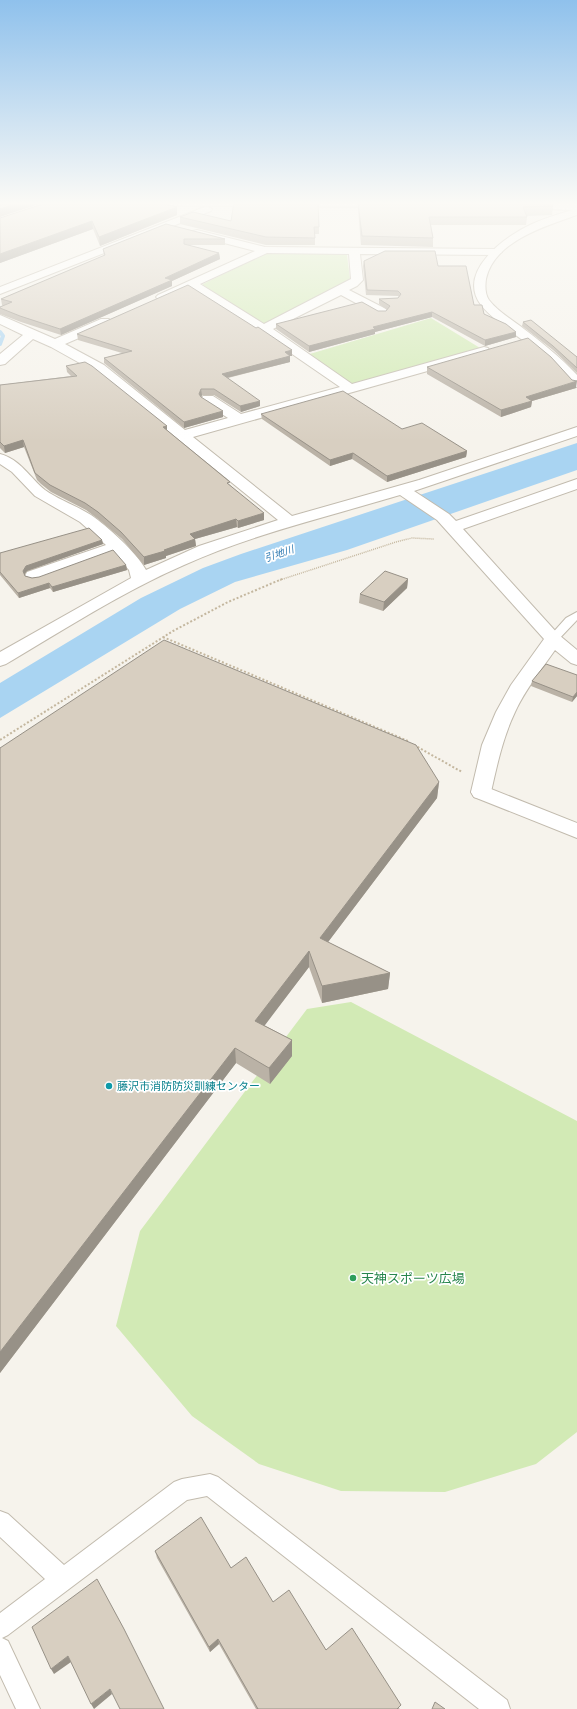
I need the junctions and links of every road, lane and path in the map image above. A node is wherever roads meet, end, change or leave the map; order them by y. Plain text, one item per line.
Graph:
1 (23, 282) edge
2 (198, 282) edge
3 (354, 282) edge
4 (482, 282) edge
5 (193, 284) junction
6 (0, 291) edge
7 (342, 291) junction
8 (358, 299) junction
9 (380, 300) edge
10 (149, 303) edge
11 (382, 312) edge
12 (0, 319) edge
13 (113, 319) edge
14 (264, 329) junction
15 (31, 334) junction
16 (528, 339) junction
17 (514, 343) edge
18 (55, 344) junction
19 (499, 347) edge
20 (0, 361) edge
21 (577, 383) edge
22 (350, 388) junction
23 (208, 399) edge
24 (239, 419) junction
25 (577, 431) edge
26 (183, 435) junction
27 (0, 458) edge
28 (577, 484) edge
29 (406, 493) junction
30 (290, 522) junction
31 (452, 528) junction
32 (117, 546) junction
33 (33, 576) edge
34 (140, 580) junction
35 (577, 615) edge
36 (163, 637) junction
37 (553, 640) junction
38 (577, 659) edge
39 (0, 660) edge
40 (0, 740) edge
41 (482, 788) junction
42 (577, 831) edge
43 (0, 1522) edge
44 (62, 1579) junction
45 (0, 1627) edge
46 (0, 1649) edge
47 (28, 1709) edge
48 (498, 1709) edge

1 - 6 street
2 - 5 street
3 - 7 street
4 - 16 street
5 - 10 street
5 - 14 street
7 - 8 street
7 - 14 street
8 - 9 street
8 - 11 street
12 - 15 street
13 - 18 street
14 - 22 street
15 - 18 street
15 - 20 street
16 - 17 street
16 - 21 street
18 - 26 street
19 - 22 street
22 - 24 street
23 - 24 street
24 - 26 street
25 - 29 street
26 - 30 street
27 - 32 street
28 - 31 street
29 - 30 street
29 - 31 street
30 - 34 street
31 - 36 path
31 - 37 street
32 - 33 street
32 - 34 street
34 - 39 street
35 - 37 lane
36 - 40 path
36 - 41 path
37 - 38 street
37 - 41 street
41 - 42 street
43 - 44 lane
44 - 45 lane
44 - 48 lane
46 - 47 lane

